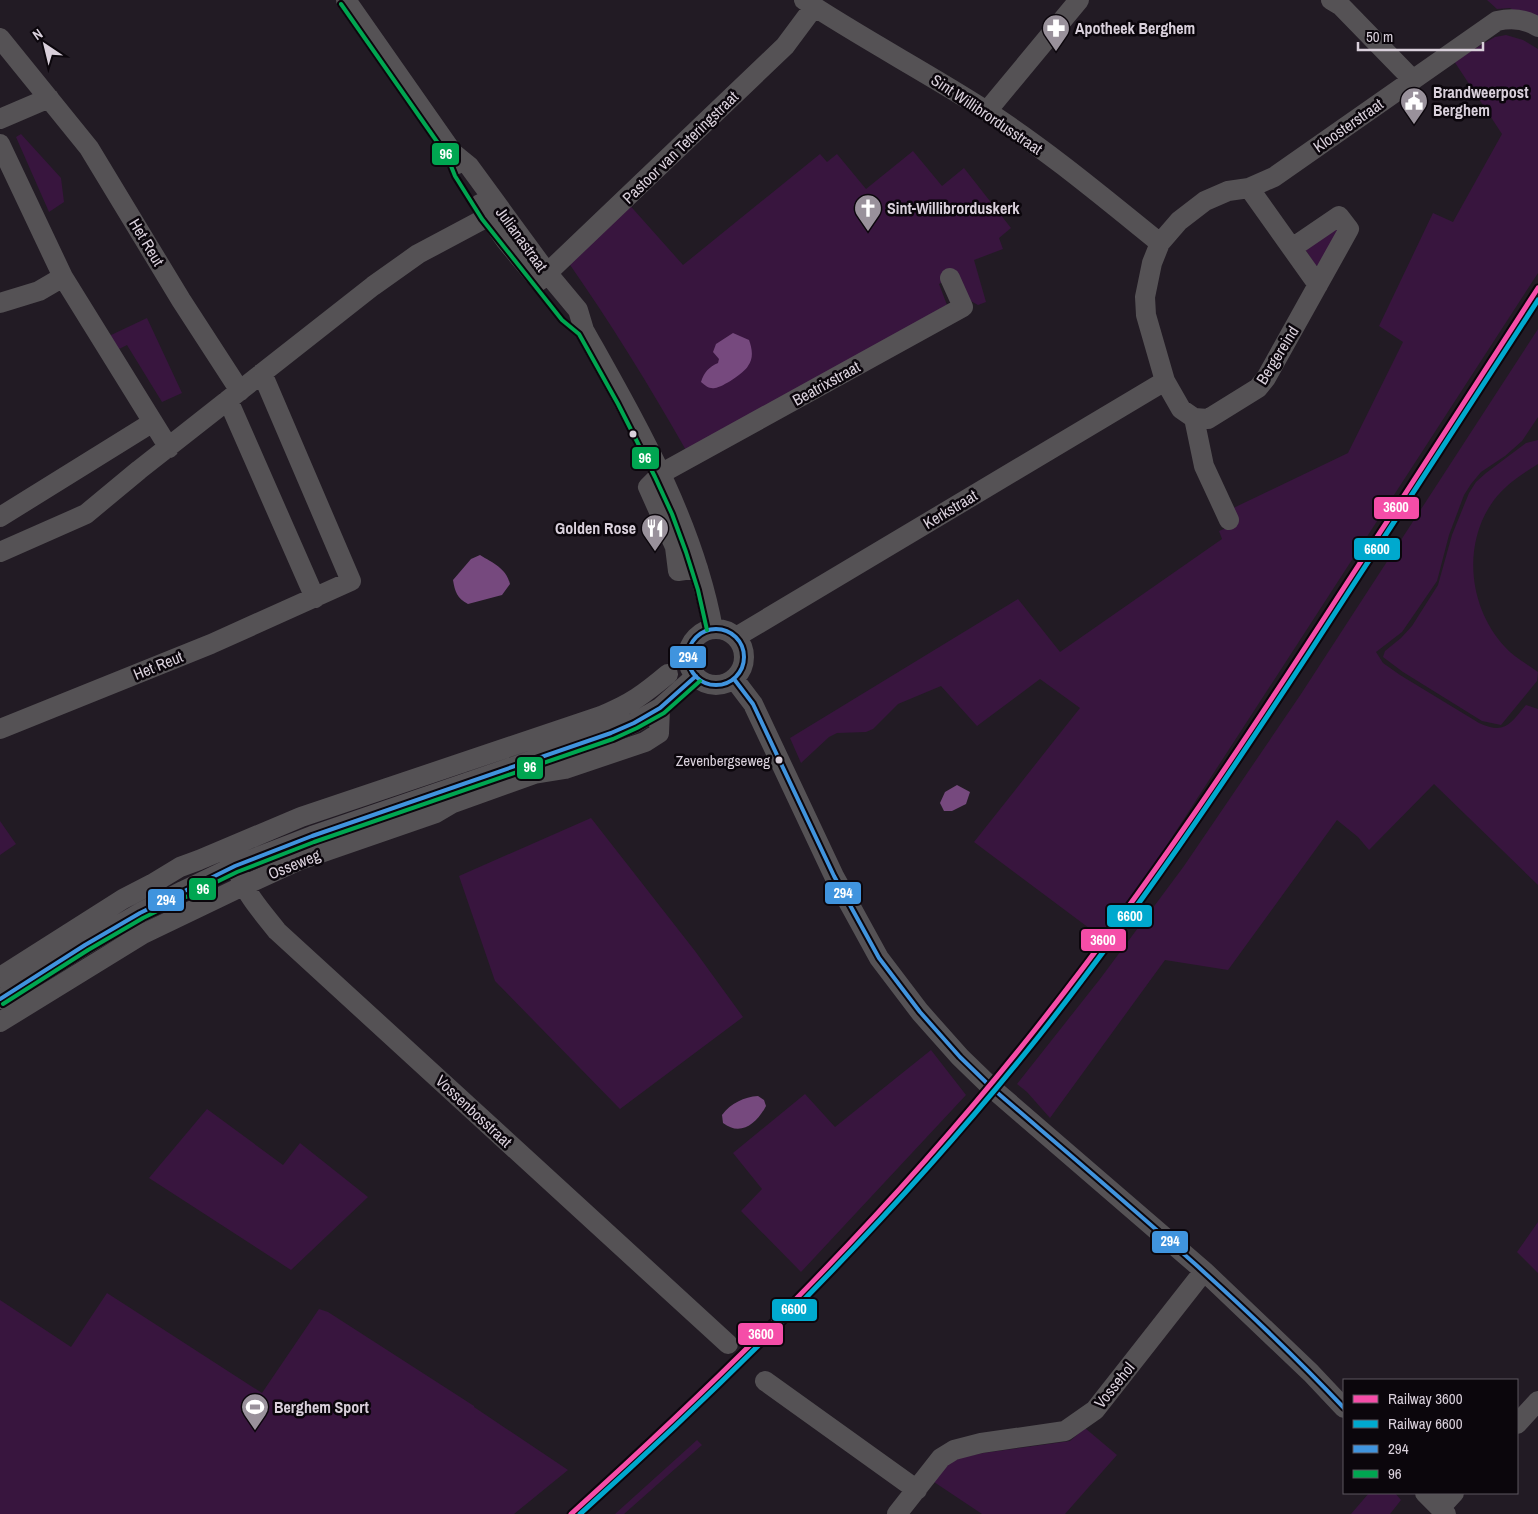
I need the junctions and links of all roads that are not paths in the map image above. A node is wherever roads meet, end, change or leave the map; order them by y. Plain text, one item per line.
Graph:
1 (346, 0) edge
2 (1079, 0) edge
3 (1331, 0) edge
4 (809, 3) edge
5 (1538, 27) edge
6 (0, 38) edge
7 (1413, 80) junction
8 (49, 98) junction
9 (986, 111) junction
10 (0, 119) edge
11 (0, 144) edge
12 (1249, 188) junction
13 (493, 212) junction
14 (1160, 243) junction
15 (1292, 248) junction
16 (63, 277) junction
17 (544, 278) junction
18 (950, 278) dead end
19 (1318, 285) junction
20 (40, 291) junction
21 (0, 303) edge
22 (0, 320) edge
23 (262, 374) junction
24 (1165, 381) junction
25 (234, 395) junction
26 (1194, 418) junction
27 (153, 422) junction
28 (169, 448) junction
29 (662, 474) junction
30 (0, 517) edge
31 (1228, 520) dead end
32 (0, 552) edge
33 (315, 598) junction
34 (713, 629) junction
35 (736, 637) junction
36 (668, 674) dead end
37 (696, 676) junction
38 (734, 679) junction
39 (660, 708) junction
40 (630, 715) junction
41 (0, 729) edge
42 (235, 866) junction
43 (243, 886) junction
44 (0, 977) edge
45 (30, 993) junction
46 (0, 999) edge
47 (0, 1022) edge
48 (1204, 1271) junction
49 (728, 1344) dead end
50 (765, 1381) dead end
51 (1538, 1400) edge
52 (1343, 1407) edge
53 (1518, 1423) edge
54 (917, 1490) junction
55 (1426, 1494) edge
56 (1453, 1494) edge
57 (1443, 1511) edge
58 (897, 1514) edge

1 - 13 street, Julianastraat
2 - 9 street
3 - 7 street
4 - 9 street, Sint Willibrordusstraat
4 - 17 street, Pastoor van Teteringstraat
5 - 7 street, Kloosterstraat
6 - 8 street, Het Reut
7 - 12 street, Kloosterstraat
8 - 10 street
8 - 25 street, Het Reut
9 - 14 street, Sint Willibrordusstraat
11 - 16 street
12 - 14 street, Kloosterstraat
12 - 15 street
13 - 17 street, Julianastraat
13 - 23 street
14 - 24 street
15 - 19 street
15 - 19 street, Bergereind
16 - 20 street
16 - 27 street
17 - 29 street, Julianastraat
18 - 29 street, Beatrixstraat
19 - 26 street, Bergereind
20 - 21 street
20 - 22 street
23 - 25 street
23 - 33 street, Het Reut
24 - 26 street
24 - 35 street, Kerkstraat
25 - 28 street
25 - 33 street, Het Reut
26 - 31 street
27 - 28 street
27 - 30 street
28 - 32 street
29 - 34 street
33 - 41 street, Het Reut
34 - 35 street
34 - 37 street
35 - 38 street
36 - 40 street, Osseweg
37 - 38 street
37 - 39 street, Osseweg
38 - 48 street
39 - 40 street, Osseweg
39 - 43 street, Osseweg
40 - 42 street, Osseweg
40 - 44 street, Osseweg
42 - 43 street, Vossenbosstraat
42 - 45 street, Osseweg
43 - 45 street, Osseweg
43 - 49 street, Vossenbosstraat
45 - 46 street, Osseweg
45 - 47 street, Osseweg
48 - 52 street
48 - 54 street, Vossehol
50 - 54 street
51 - 53 street
54 - 58 street, Vossehol
55 - 57 street
56 - 57 street

